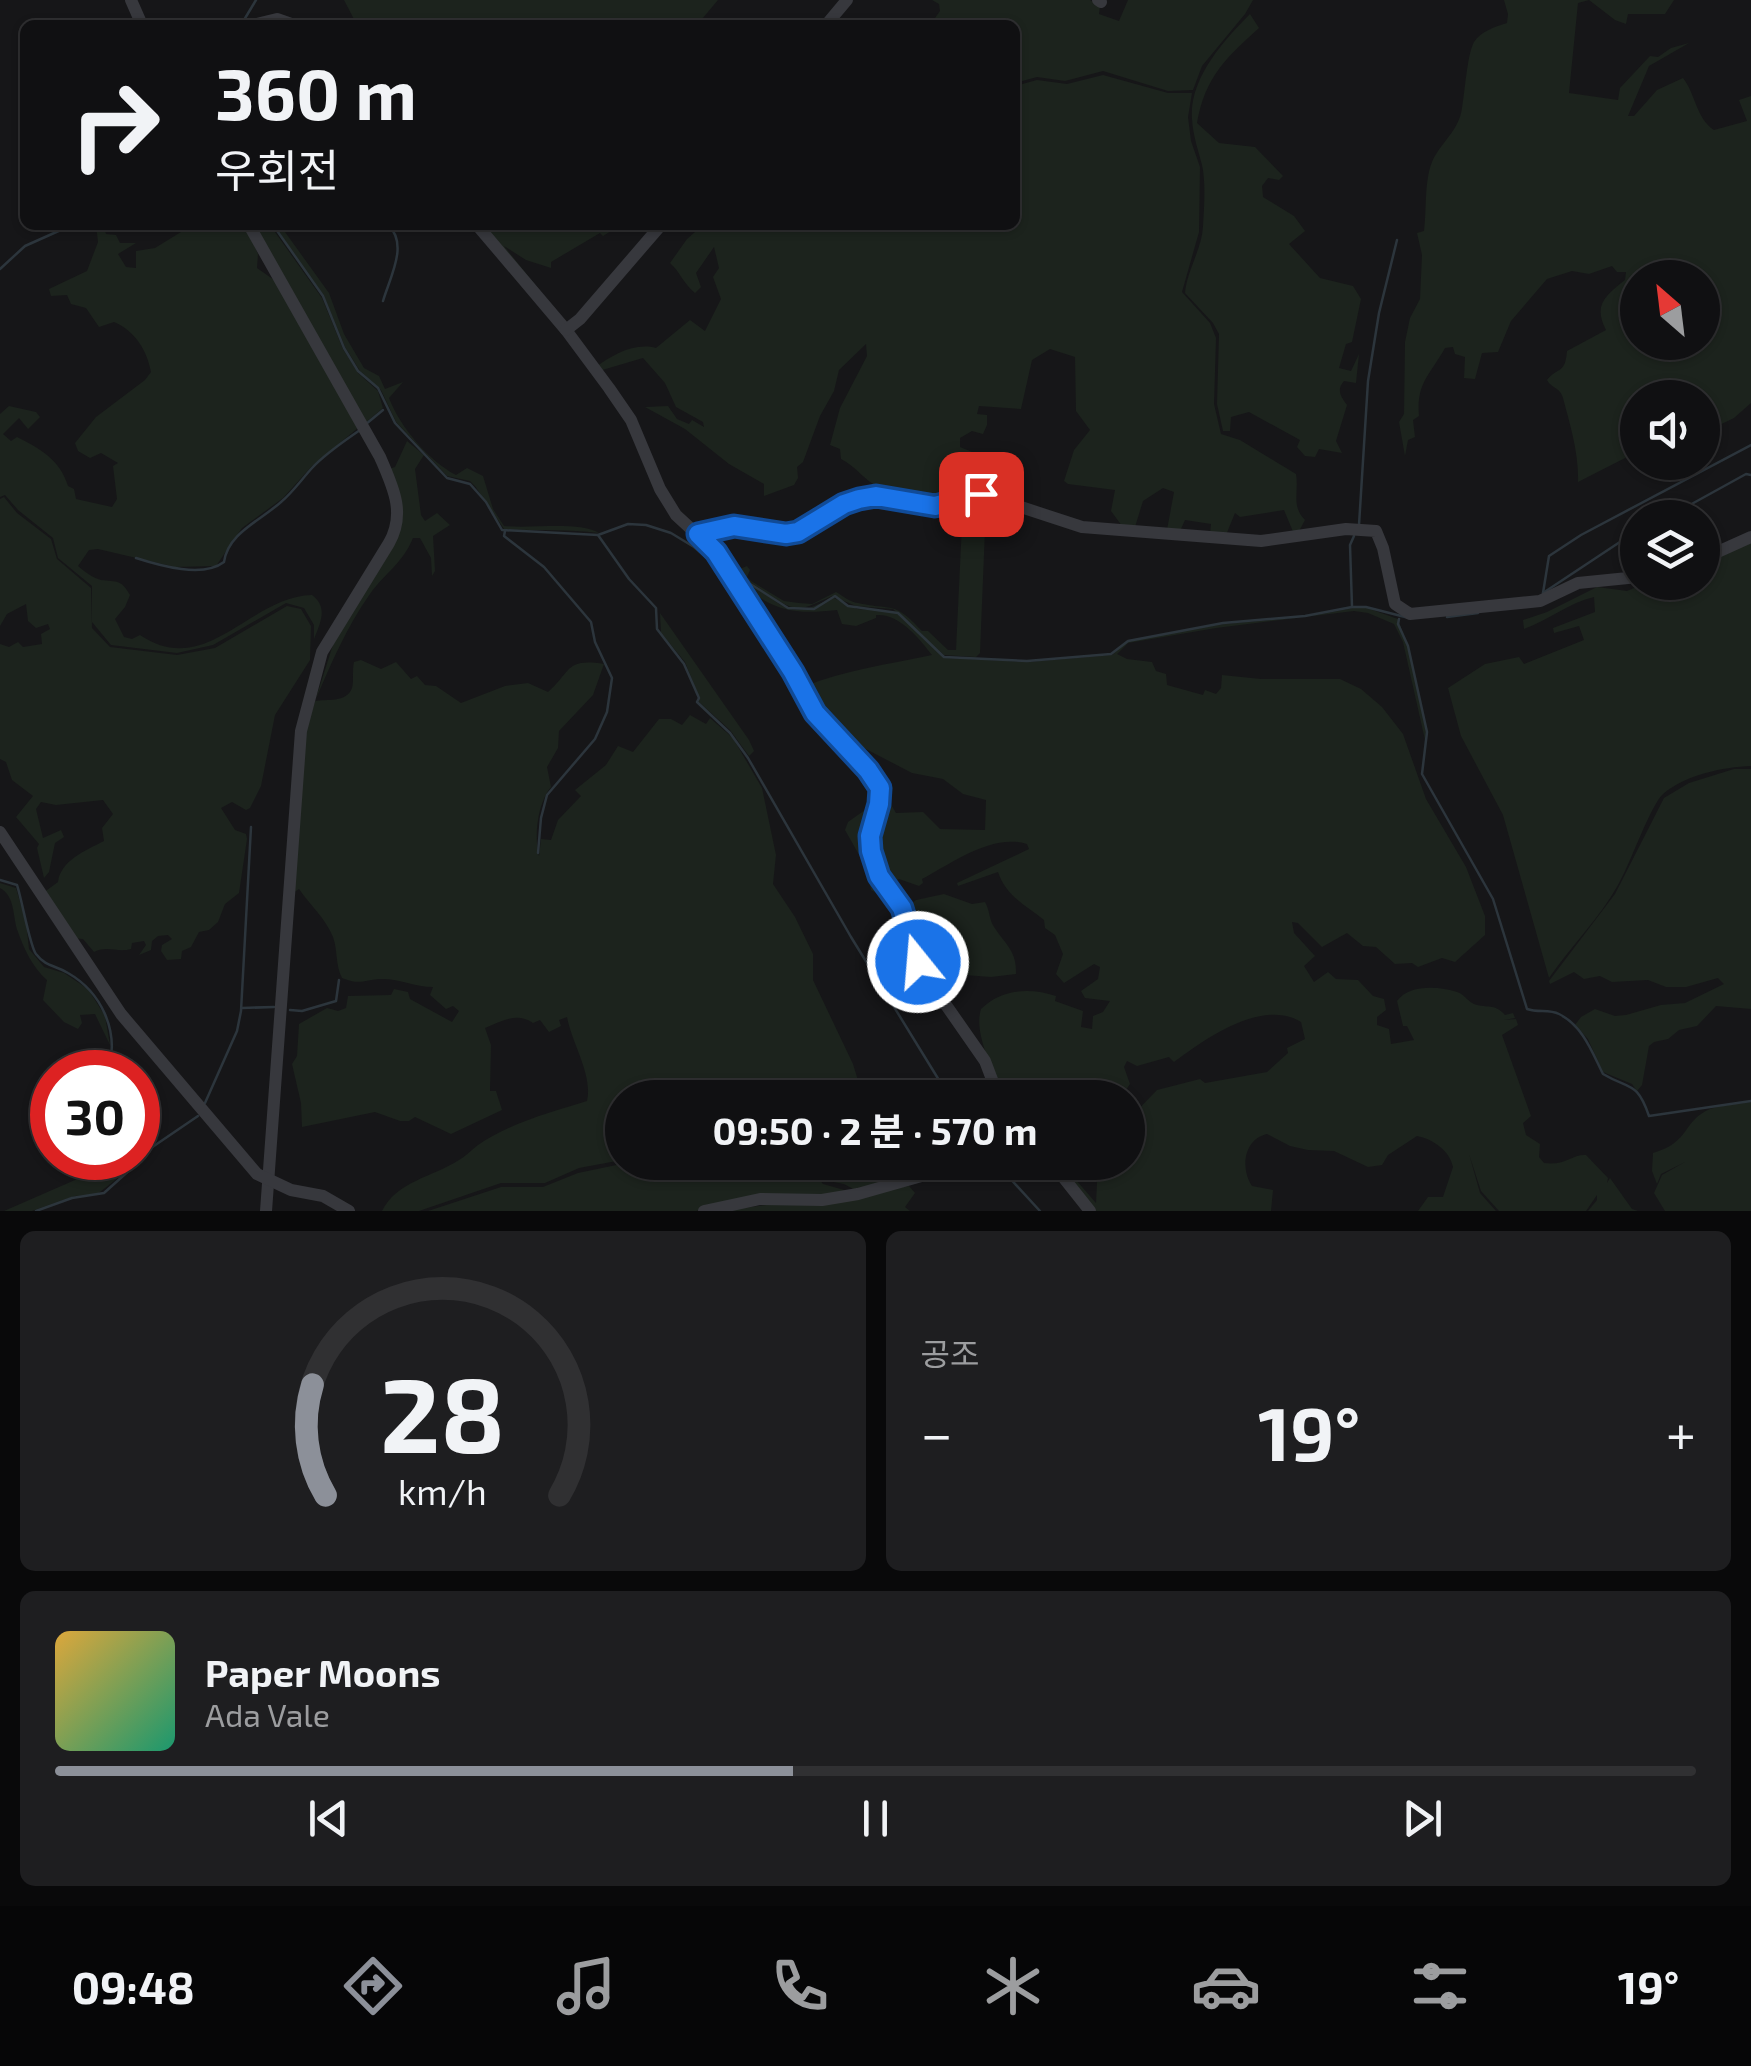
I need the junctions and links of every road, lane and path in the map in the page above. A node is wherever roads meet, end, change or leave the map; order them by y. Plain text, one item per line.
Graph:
1 (847, 0) edge
2 (830, 20) edge
3 (252, 230) edge
4 (481, 230) edge
5 (657, 230) edge
6 (566, 330) junction
7 (698, 534) junction
8 (1751, 537) edge
9 (1720, 551) edge
10 (1620, 580) edge
11 (0, 832) edge
12 (992, 1080) edge
13 (910, 1180) edge
14 (1064, 1180) edge
15 (269, 1182) junction
16 (266, 1211) edge
17 (349, 1211) edge
18 (704, 1211) edge
19 (1090, 1211) edge

1 - 2 street
3 - 15 street
4 - 6 street
5 - 6 street
6 - 7 street
7 - 10 street
7 - 12 street
8 - 9 street
11 - 15 street
13 - 18 street
14 - 19 street
15 - 16 street
15 - 17 street

